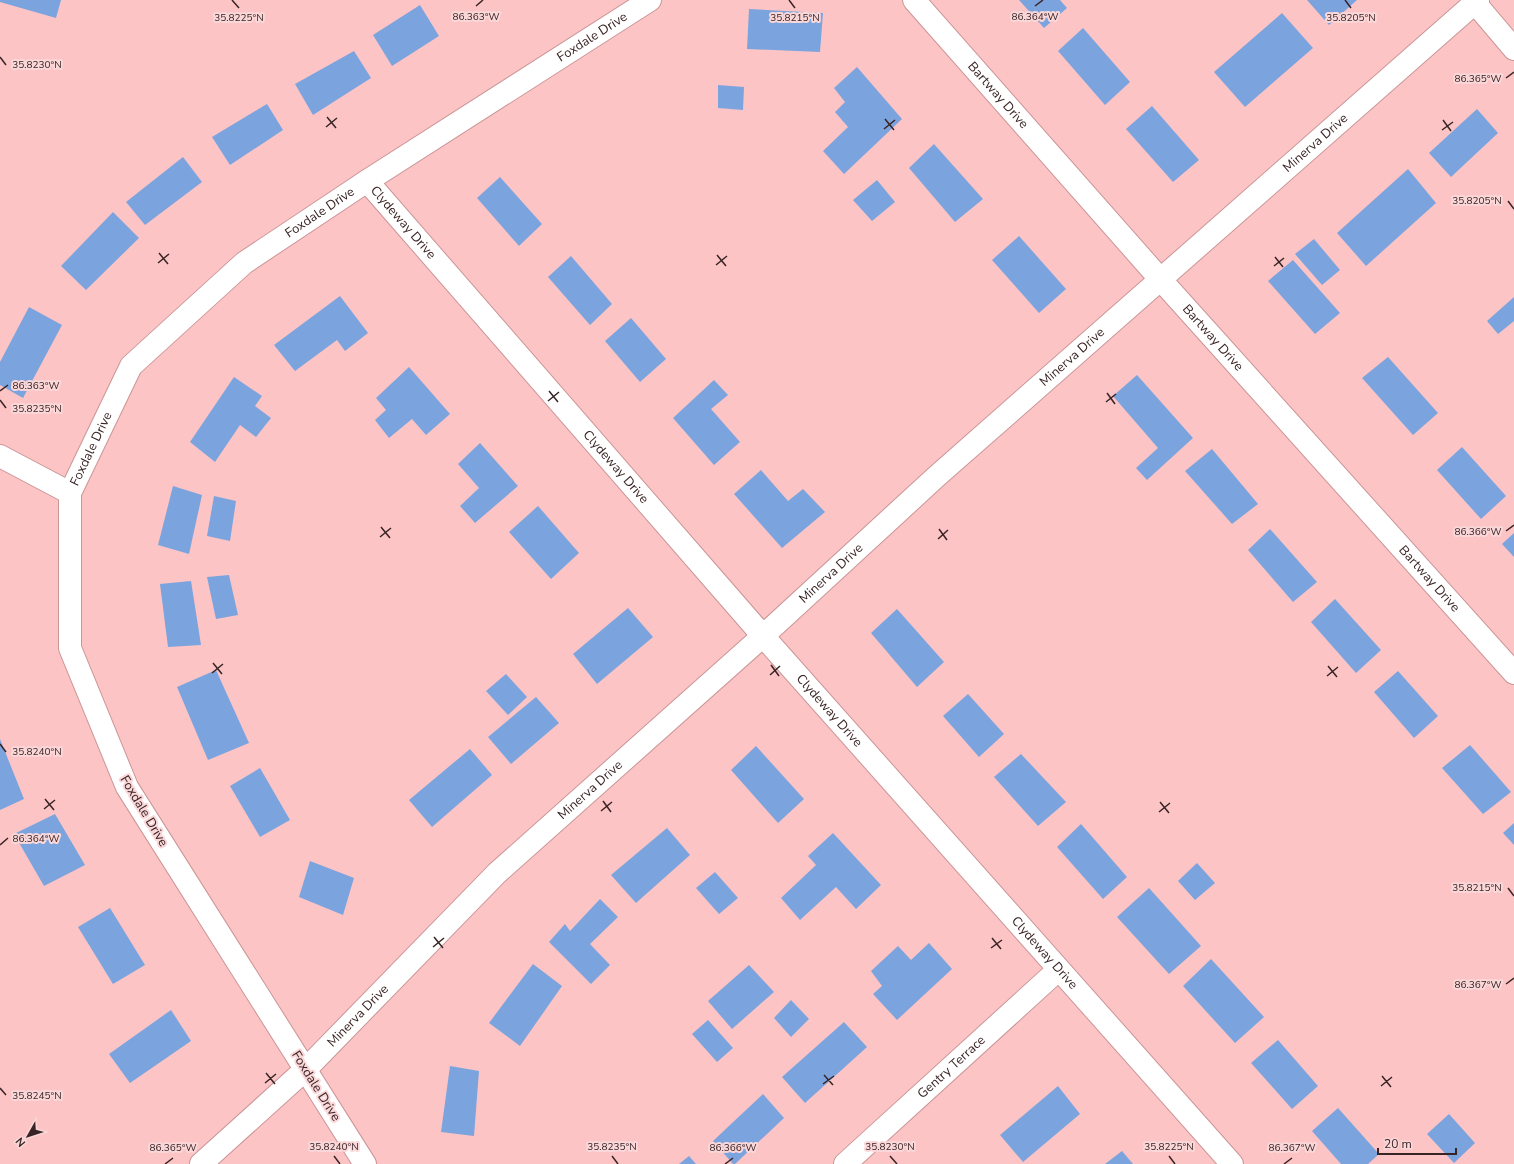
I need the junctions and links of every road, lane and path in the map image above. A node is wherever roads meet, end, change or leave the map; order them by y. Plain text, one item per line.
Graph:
1 (650, 0) edge
2 (914, 0) edge
3 (1476, 2) edge
4 (1514, 49) edge
5 (367, 181) junction
6 (1161, 280) junction
7 (0, 456) edge
8 (70, 494) junction
9 (763, 636) junction
10 (1514, 673) edge
11 (1058, 970) junction
12 (306, 1069) junction
13 (201, 1164) edge
14 (365, 1164) edge
15 (845, 1164) edge
16 (1232, 1164) edge

1 - 5 street, Foxdale Drive
2 - 6 street, Bartway Drive
3 - 4 street
3 - 6 street, Minerva Drive
5 - 8 street, Foxdale Drive
5 - 9 street, Clydeway Drive
6 - 9 street, Minerva Drive
6 - 10 street, Bartway Drive
7 - 8 street
8 - 12 street, Foxdale Drive
9 - 11 street, Clydeway Drive
9 - 12 street, Minerva Drive
11 - 15 street, Gentry Terrace
11 - 16 street, Clydeway Drive
12 - 13 street, Minerva Drive
12 - 14 street, Foxdale Drive

